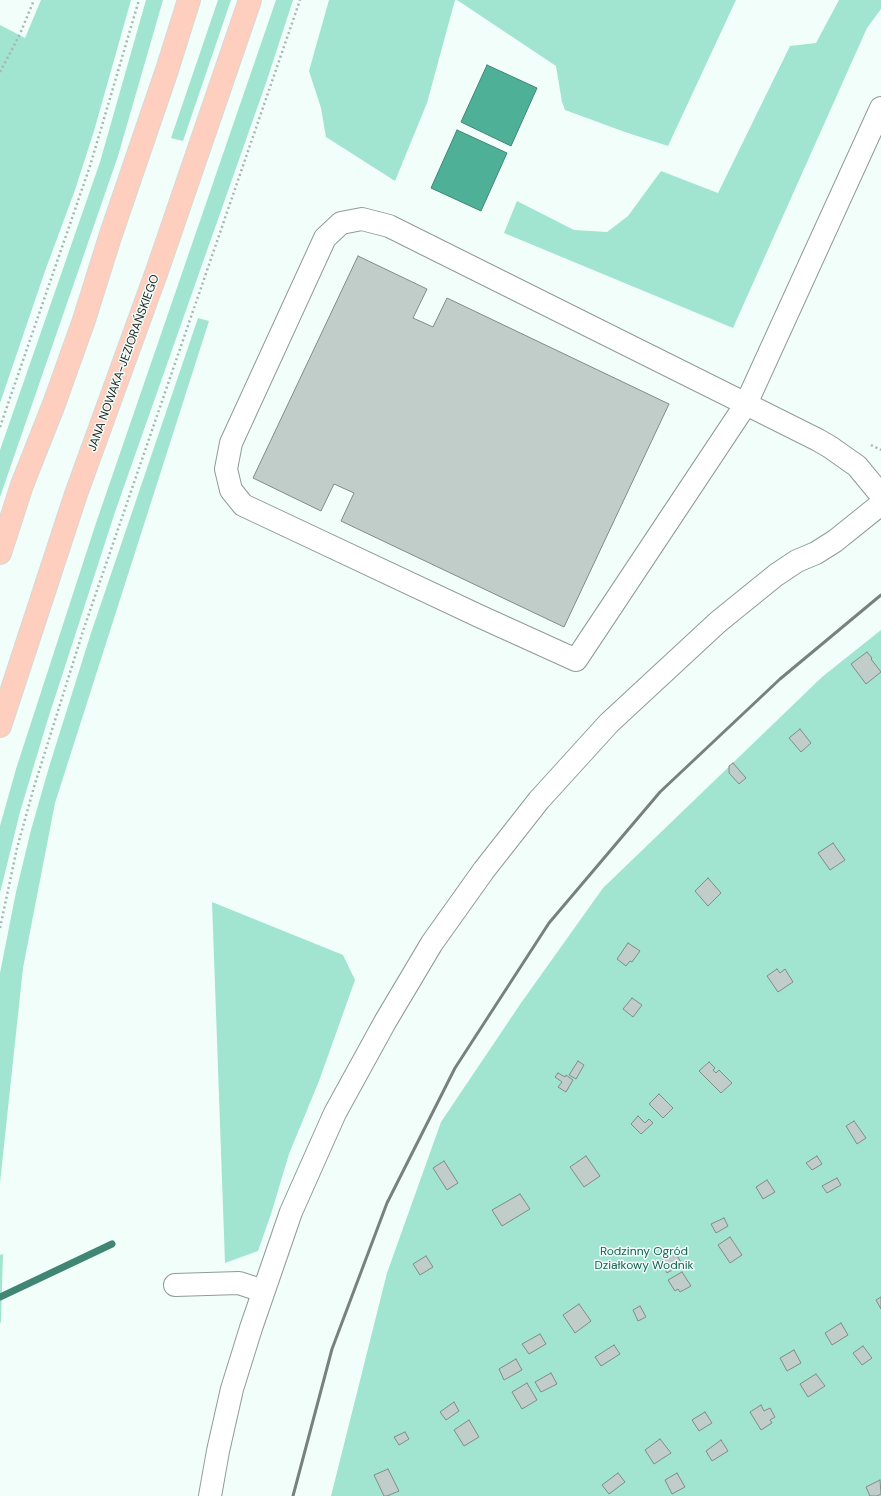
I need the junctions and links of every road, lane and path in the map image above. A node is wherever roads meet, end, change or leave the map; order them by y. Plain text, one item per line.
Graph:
1 (34, 0) edge
2 (139, 0) edge
3 (189, 0) edge
4 (250, 0) edge
5 (300, 0) edge
6 (0, 72) edge
7 (881, 108) edge
8 (746, 404) junction
9 (0, 428) edge
10 (881, 495) edge
11 (881, 504) edge
12 (0, 553) edge
13 (0, 726) edge
14 (0, 928) edge
15 (175, 1285) dead end
16 (263, 1291) junction
17 (210, 1496) edge

1 - 6 path
2 - 9 path
3 - 12 main road
4 - 13 main road, JANA NOWAKA-JEZIORAŃSKIEGO
5 - 14 path
7 - 8 lane
8 - 8 lane
8 - 10 lane
11 - 16 lane
15 - 16 lane
16 - 17 lane

